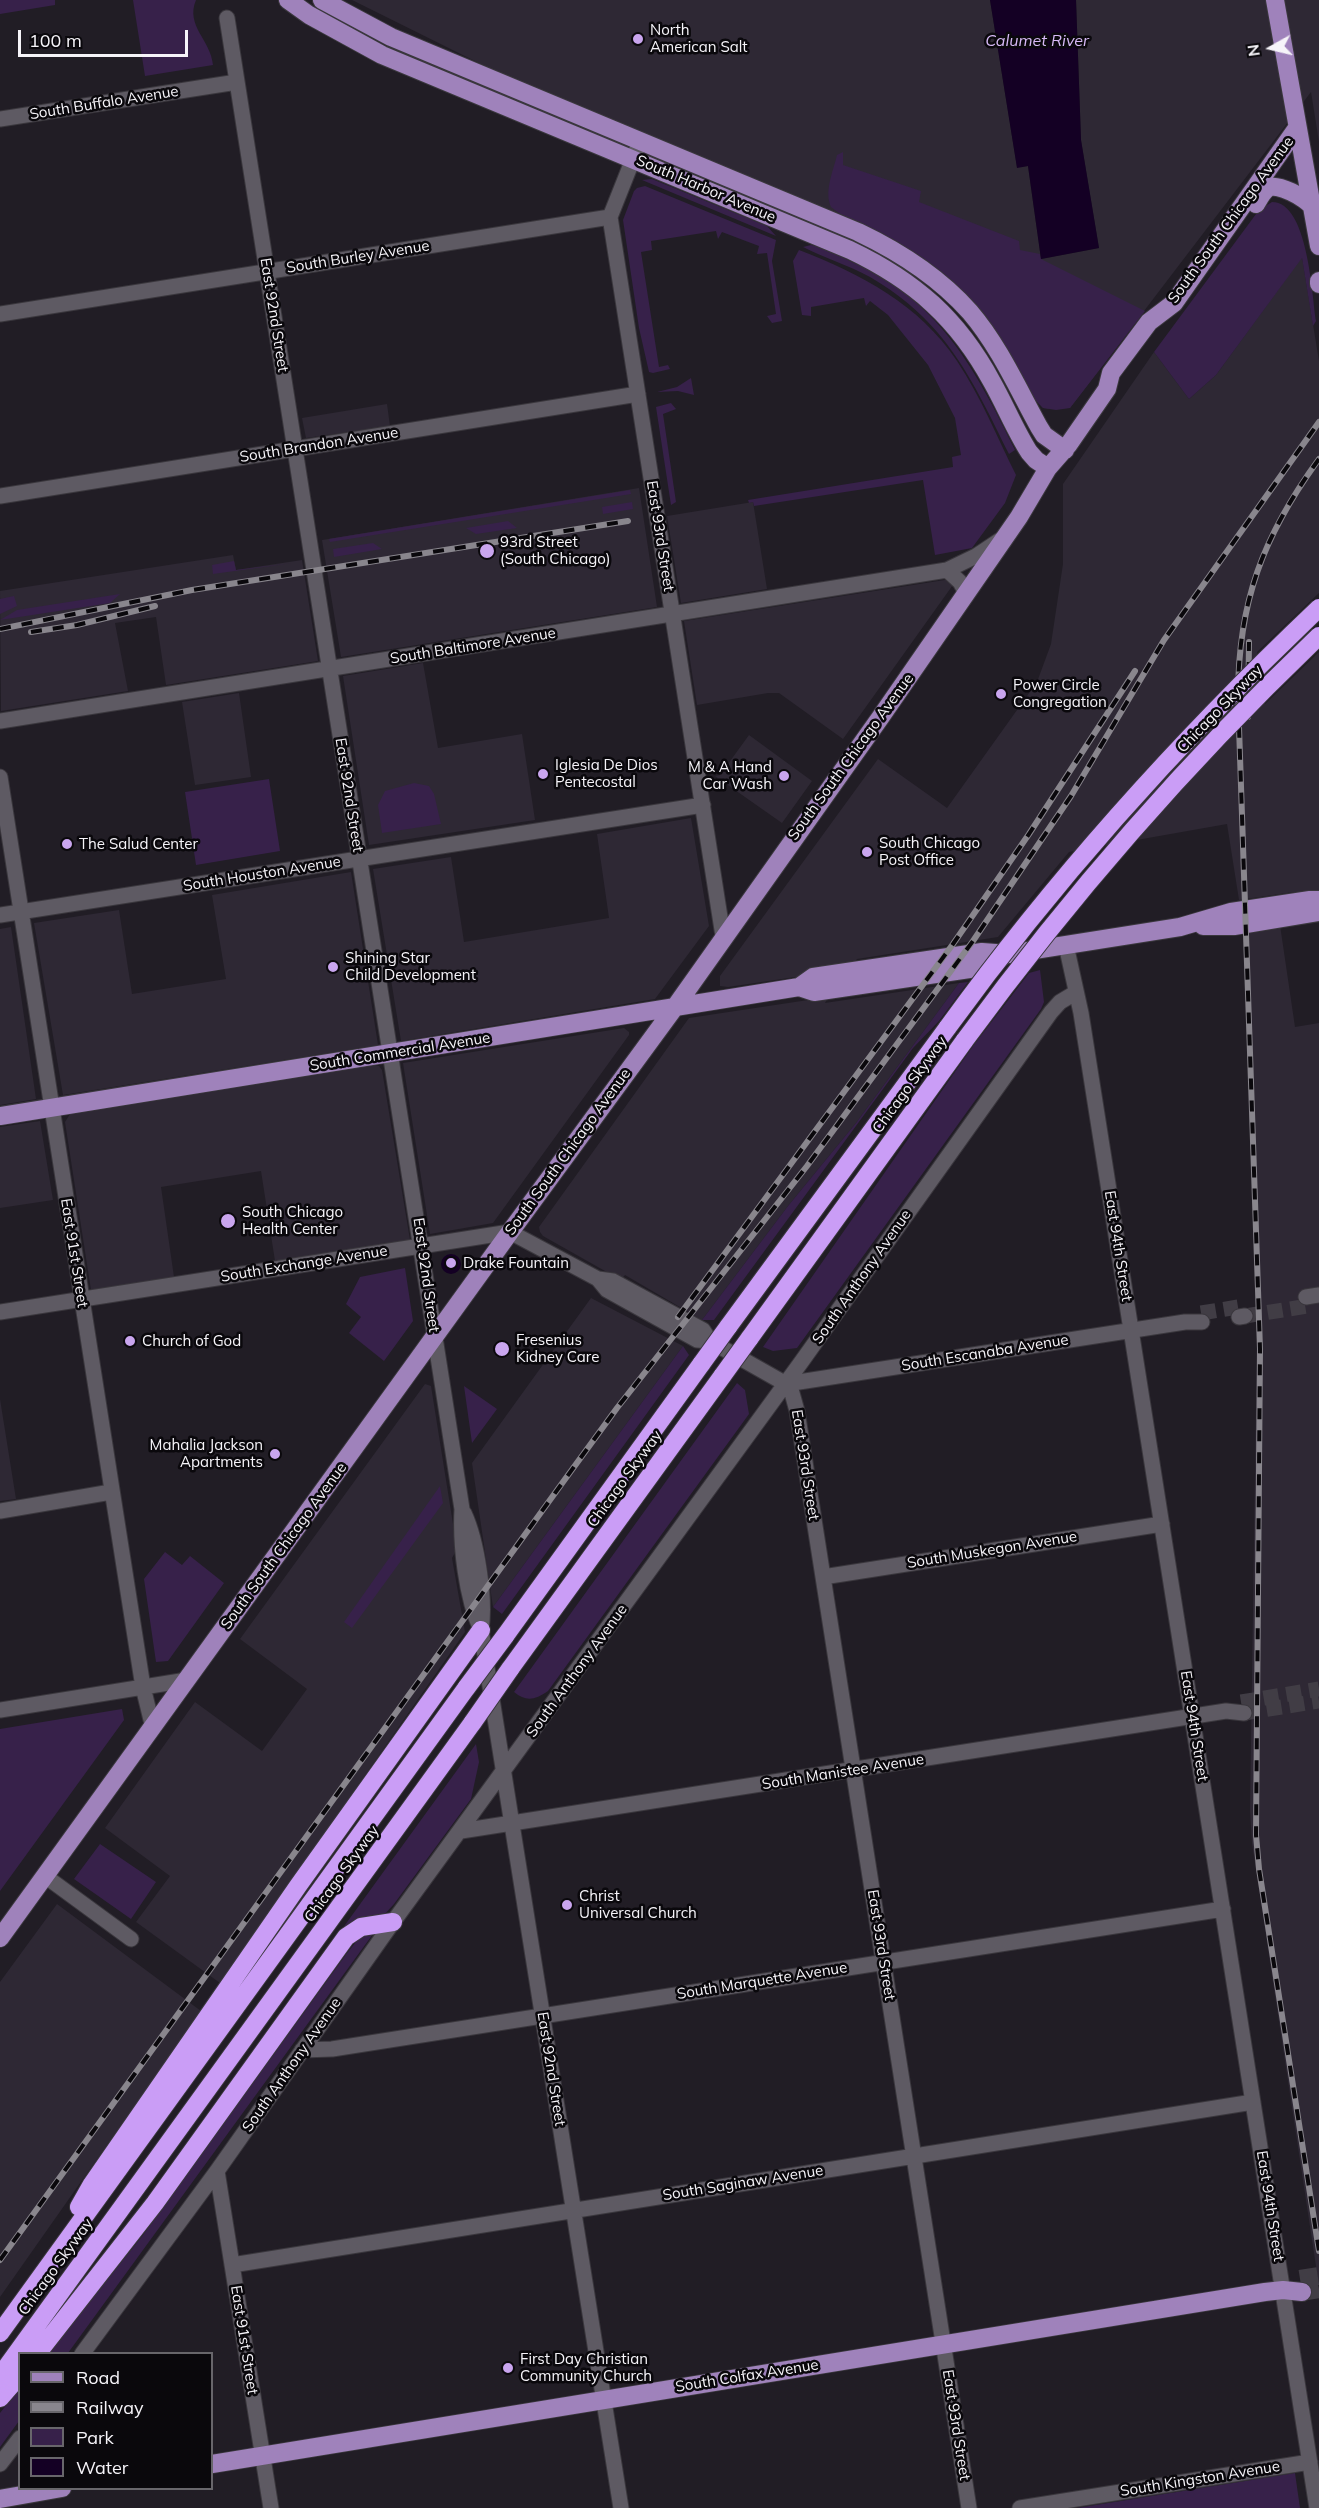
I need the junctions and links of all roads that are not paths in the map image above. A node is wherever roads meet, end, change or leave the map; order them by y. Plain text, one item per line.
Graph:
1 (288, 0) edge
2 (322, 0) edge
3 (1275, 0) edge
4 (226, 18) dead end
5 (237, 82) junction
6 (0, 119) edge
7 (1298, 128) junction
8 (640, 141) junction
9 (632, 159) junction
10 (1312, 207) junction
11 (610, 217) junction
12 (1319, 246) edge
13 (267, 272) junction
14 (1168, 307) junction
15 (0, 314) edge
16 (638, 394) junction
17 (295, 449) junction
18 (1065, 450) junction
19 (1048, 468) junction
20 (0, 496) edge
21 (1005, 538) junction
22 (946, 570) junction
23 (966, 593) junction
24 (1319, 608) edge
25 (672, 614) junction
26 (1319, 636) edge
27 (330, 669) junction
28 (0, 721) edge
29 (0, 777) edge
30 (703, 805) junction
31 (359, 859) junction
32 (1319, 900) edge
33 (21, 911) junction
34 (1319, 912) edge
35 (0, 915) edge
36 (1180, 927) junction
37 (723, 936) junction
38 (1066, 945) junction
39 (1076, 993) junction
40 (675, 1007) junction
41 (390, 1054) junction
42 (50, 1108) junction
43 (0, 1116) edge
44 (510, 1232) junction
45 (422, 1245) junction
46 (82, 1299) junction
47 (0, 1312) edge
48 (1202, 1318) tunnel mouth
49 (1131, 1330) junction
50 (435, 1337) junction
51 (786, 1384) junction
52 (111, 1492) junction
53 (0, 1511) edge
54 (1162, 1524) junction
55 (823, 1577) junction
56 (481, 1630) junction
57 (187, 1680) junction
58 (143, 1687) junction
59 (1243, 1707) tunnel mouth
60 (0, 1710) edge
61 (1192, 1717) junction
62 (153, 1728) junction
63 (853, 1770) junction
64 (504, 1772) junction
65 (512, 1824) junction
66 (461, 1832) junction
67 (45, 1876) junction
68 (1222, 1909) junction
69 (393, 1922) junction
70 (0, 1938) edge
71 (131, 1939) dead end
72 (884, 1962) junction
73 (543, 2016) junction
74 (302, 2050) junction
75 (1253, 2102) junction
76 (914, 2156) junction
77 (217, 2171) junction
78 (573, 2210) junction
79 (232, 2265) junction
80 (41, 2276) junction
81 (1301, 2286) tunnel mouth
82 (1283, 2290) junction
83 (0, 2333) edge
84 (944, 2344) junction
85 (39, 2352) edge
86 (83, 2352) edge
87 (0, 2376) edge
88 (18, 2377) edge
89 (0, 2398) edge
90 (603, 2400) junction
91 (18, 2441) edge
92 (262, 2455) junction
93 (1310, 2462) junction
94 (0, 2464) edge
95 (213, 2464) edge
96 (51, 2490) edge
97 (0, 2499) edge
98 (271, 2508) edge
99 (621, 2508) edge
100 (969, 2508) edge
101 (1020, 2508) edge
102 (1317, 2508) edge

1 - 9 main road, South Harbor Avenue
2 - 8 main road, South Harbor Avenue
3 - 7 main road
4 - 5 street, East 92nd Street
5 - 6 street, South Buffalo Avenue
5 - 13 street, East 92nd Street
7 - 10 main road
7 - 14 main road, South South Chicago Avenue
8 - 9 street, East 93rd Street
8 - 18 main road, South Harbor Avenue
9 - 11 street, East 93rd Street
9 - 19 main road, South Harbor Avenue
10 - 12 main road
10 - 14 main road
11 - 13 street, South Burley Avenue
11 - 16 street, East 93rd Street
13 - 15 street, South Burley Avenue
13 - 17 street, East 92nd Street
14 - 18 main road, South South Chicago Avenue
16 - 17 street, South Brandon Avenue
16 - 25 street, East 93rd Street
17 - 20 street, South Brandon Avenue
17 - 27 street, East 92nd Street
18 - 19 main road, South South Chicago Avenue
19 - 21 main road, South South Chicago Avenue
21 - 22 street, South Baltimore Avenue
21 - 23 main road, South South Chicago Avenue
22 - 23 street
22 - 25 street, South Baltimore Avenue
23 - 37 main road, South South Chicago Avenue
24 - 80 highway, Chicago Skyway, bridge
25 - 27 street, South Baltimore Avenue
25 - 30 street, East 93rd Street
26 - 87 highway, Chicago Skyway, bridge
27 - 28 street, South Baltimore Avenue
27 - 31 street, East 92nd Street
29 - 33 street, East 91st Street
30 - 31 street, South Houston Avenue
30 - 37 street, East 93rd Street
31 - 33 street, South Houston Avenue
31 - 41 street, East 92nd Street
32 - 36 main road, South Commercial Avenue
33 - 35 street, South Houston Avenue
33 - 42 street, East 91st Street
34 - 36 main road, South Commercial Avenue
36 - 38 main road, South Commercial Avenue
37 - 40 main road, South South Chicago Avenue
38 - 39 street, East 94th Street
38 - 40 main road, South Commercial Avenue
39 - 49 street, East 94th Street
39 - 51 street, South Anthony Avenue
40 - 41 main road, South Commercial Avenue
40 - 44 main road, South South Chicago Avenue
41 - 42 main road, South Commercial Avenue
41 - 45 street, East 92nd Street
42 - 43 main road, South Commercial Avenue
42 - 46 street, East 91st Street
44 - 45 street, South Exchange Avenue
44 - 50 main road, South South Chicago Avenue
44 - 51 street
45 - 46 street, South Exchange Avenue
45 - 50 street, East 92nd Street
46 - 47 street, South Exchange Avenue
46 - 52 street, East 91st Street
48 - 49 street, South Escanaba Avenue
49 - 51 street, South Escanaba Avenue
49 - 54 street, East 94th Street
50 - 56 street, East 92nd Street
50 - 57 main road, South South Chicago Avenue
51 - 55 street, East 93rd Street
51 - 64 street, South Anthony Avenue
52 - 53 street
52 - 58 street, East 91st Street
54 - 55 street, South Muskegon Avenue
54 - 61 street, East 94th Street
55 - 63 street, East 93rd Street
56 - 64 street, East 92nd Street
56 - 80 highway
57 - 58 street
57 - 62 main road, South South Chicago Avenue
58 - 60 street
58 - 62 street, East 91st Street
59 - 61 street, South Manistee Avenue
61 - 63 street, South Manistee Avenue
61 - 68 street, East 94th Street
62 - 67 main road, South South Chicago Avenue
63 - 65 street, South Manistee Avenue
63 - 72 street, East 93rd Street
64 - 65 street, East 92nd Street
64 - 66 street, South Anthony Avenue
65 - 66 street, South Manistee Avenue
65 - 73 street, East 92nd Street
66 - 69 street, South Anthony Avenue
67 - 70 main road, South South Chicago Avenue
67 - 71 street
68 - 72 street, South Marquette Avenue
68 - 75 street, East 94th Street
69 - 74 street, South Anthony Avenue
69 - 85 highway
72 - 73 street, South Marquette Avenue
72 - 76 street, East 93rd Street
73 - 74 street, South Marquette Avenue
73 - 78 street, East 92nd Street
74 - 77 street, South Anthony Avenue
75 - 76 street, South Saginaw Avenue
75 - 82 street, East 94th Street
76 - 78 street, South Saginaw Avenue
76 - 84 street, East 93rd Street
77 - 79 street, East 91st Street
77 - 86 street, South Anthony Avenue
78 - 79 street, South Saginaw Avenue
78 - 90 street, East 92nd Street
79 - 92 street, East 91st Street
80 - 83 highway, Chicago Skyway
81 - 82 main road, South Colfax Avenue
82 - 84 main road, South Colfax Avenue
82 - 93 street, East 94th Street
84 - 90 main road, South Colfax Avenue
84 - 100 street, East 93rd Street
88 - 89 highway
90 - 92 main road, South Colfax Avenue
90 - 99 street, East 92nd Street
91 - 94 street
92 - 95 main road, South Colfax Avenue
92 - 98 street, East 91st Street
93 - 101 street, South Kingston Avenue
93 - 102 street, East 94th Street
96 - 97 main road

